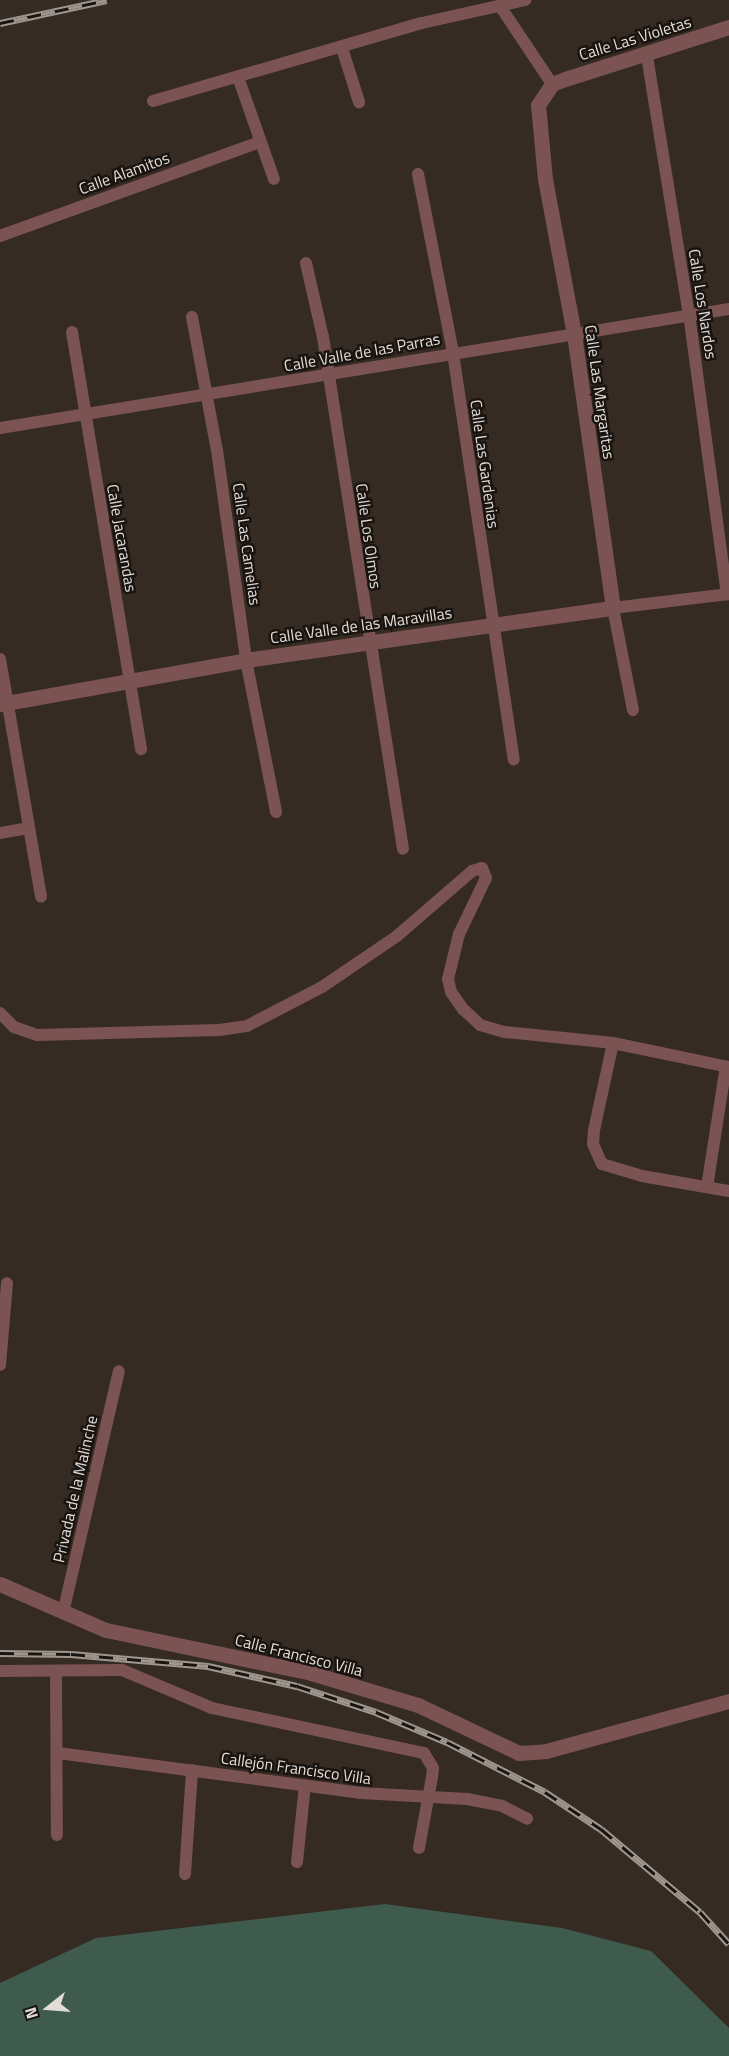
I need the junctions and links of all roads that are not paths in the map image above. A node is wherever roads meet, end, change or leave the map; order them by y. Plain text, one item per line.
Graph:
1 (525, 0) edge
2 (500, 6) junction
3 (729, 27) edge
4 (342, 48) junction
5 (647, 56) junction
6 (238, 77) junction
7 (552, 84) junction
8 (153, 101) dead end
9 (359, 102) dead end
10 (260, 142) junction
11 (418, 174) dead end
12 (274, 178) dead end
13 (0, 236) edge
14 (306, 263) dead end
15 (729, 309) edge
16 (689, 314) junction
17 (192, 317) dead end
18 (72, 332) dead end
19 (574, 334) junction
20 (453, 353) junction
21 (329, 375) junction
22 (206, 394) junction
23 (83, 412) junction
24 (0, 428) edge
25 (728, 594) edge
26 (614, 608) junction
27 (491, 624) junction
28 (368, 642) junction
29 (0, 659) edge
30 (246, 660) junction
31 (129, 681) junction
32 (3, 704) edge
33 (633, 710) dead end
34 (141, 749) dead end
35 (514, 759) dead end
36 (276, 812) dead end
37 (28, 828) junction
38 (0, 833) edge
39 (403, 849) dead end
40 (41, 896) dead end
41 (0, 1013) edge
42 (613, 1043) junction
43 (728, 1066) edge
44 (707, 1187) junction
45 (729, 1191) edge
46 (7, 1283) dead end
47 (0, 1365) edge
48 (119, 1371) dead end
49 (0, 1584) edge
50 (63, 1613) junction
51 (0, 1671) edge
52 (56, 1671) junction
53 (729, 1701) edge
54 (58, 1754) junction
55 (192, 1770) junction
56 (305, 1785) junction
57 (427, 1797) junction
58 (527, 1819) dead end
59 (57, 1835) dead end
60 (419, 1848) dead end
61 (297, 1862) dead end
62 (185, 1874) dead end

1 - 2 street
2 - 4 street
2 - 7 street
3 - 5 street, Calle Las Violetas
4 - 6 street
4 - 9 street
5 - 7 street, Calle Las Violetas
5 - 16 street, Calle Los Nardos
6 - 8 street
6 - 10 street
7 - 19 street, Calle Las Margaritas
10 - 12 street
10 - 13 street, Calle Alamitos
11 - 20 street, Calle Las Gardenias
14 - 21 street, Calle Los Olmos
15 - 16 street, Calle Valle de las Parras
16 - 19 street, Calle Valle de las Parras
16 - 25 street, Calle Los Nardos
17 - 22 street, Calle Las Camelias
18 - 23 street, Calle Jacarandas
19 - 20 street, Calle Valle de las Parras
19 - 26 street, Calle Las Margaritas
20 - 21 street, Calle Valle de las Parras
20 - 27 street, Calle Las Gardenias
21 - 22 street, Calle Valle de las Parras
21 - 28 street, Calle Los Olmos
22 - 23 street, Calle Valle de las Parras
22 - 30 street, Calle Las Camelias
23 - 24 street, Calle Valle de las Parras
23 - 31 street, Calle Jacarandas
25 - 26 street, Calle Valle de las Maravillas
26 - 27 street, Calle Valle de las Maravillas
26 - 33 street, Calle Las Margaritas
27 - 28 street, Calle Valle de las Maravillas
27 - 35 street, Calle Las Gardenias
28 - 30 street, Calle Valle de las Maravillas
28 - 39 street, Calle Los Olmos
29 - 32 street
30 - 31 street, Calle Valle de las Maravillas
30 - 36 street, Calle Las Camelias
31 - 32 street, Calle Valle de las Maravillas
31 - 34 street, Calle Jacarandas
32 - 37 street
37 - 38 street
37 - 40 street
41 - 42 street
42 - 43 street
42 - 44 street
43 - 44 street
44 - 45 street
46 - 47 street
48 - 50 street, Privada de la Malinche
49 - 50 street, Calle Francisco Villa
50 - 53 street, Calle Francisco Villa
51 - 52 street
52 - 54 street
52 - 57 street
54 - 55 street, Callejón Francisco Villa
54 - 59 street
55 - 56 street, Callejón Francisco Villa
55 - 62 street
56 - 57 street, Callejón Francisco Villa
56 - 61 street
57 - 58 street, Callejón Francisco Villa
57 - 60 street

